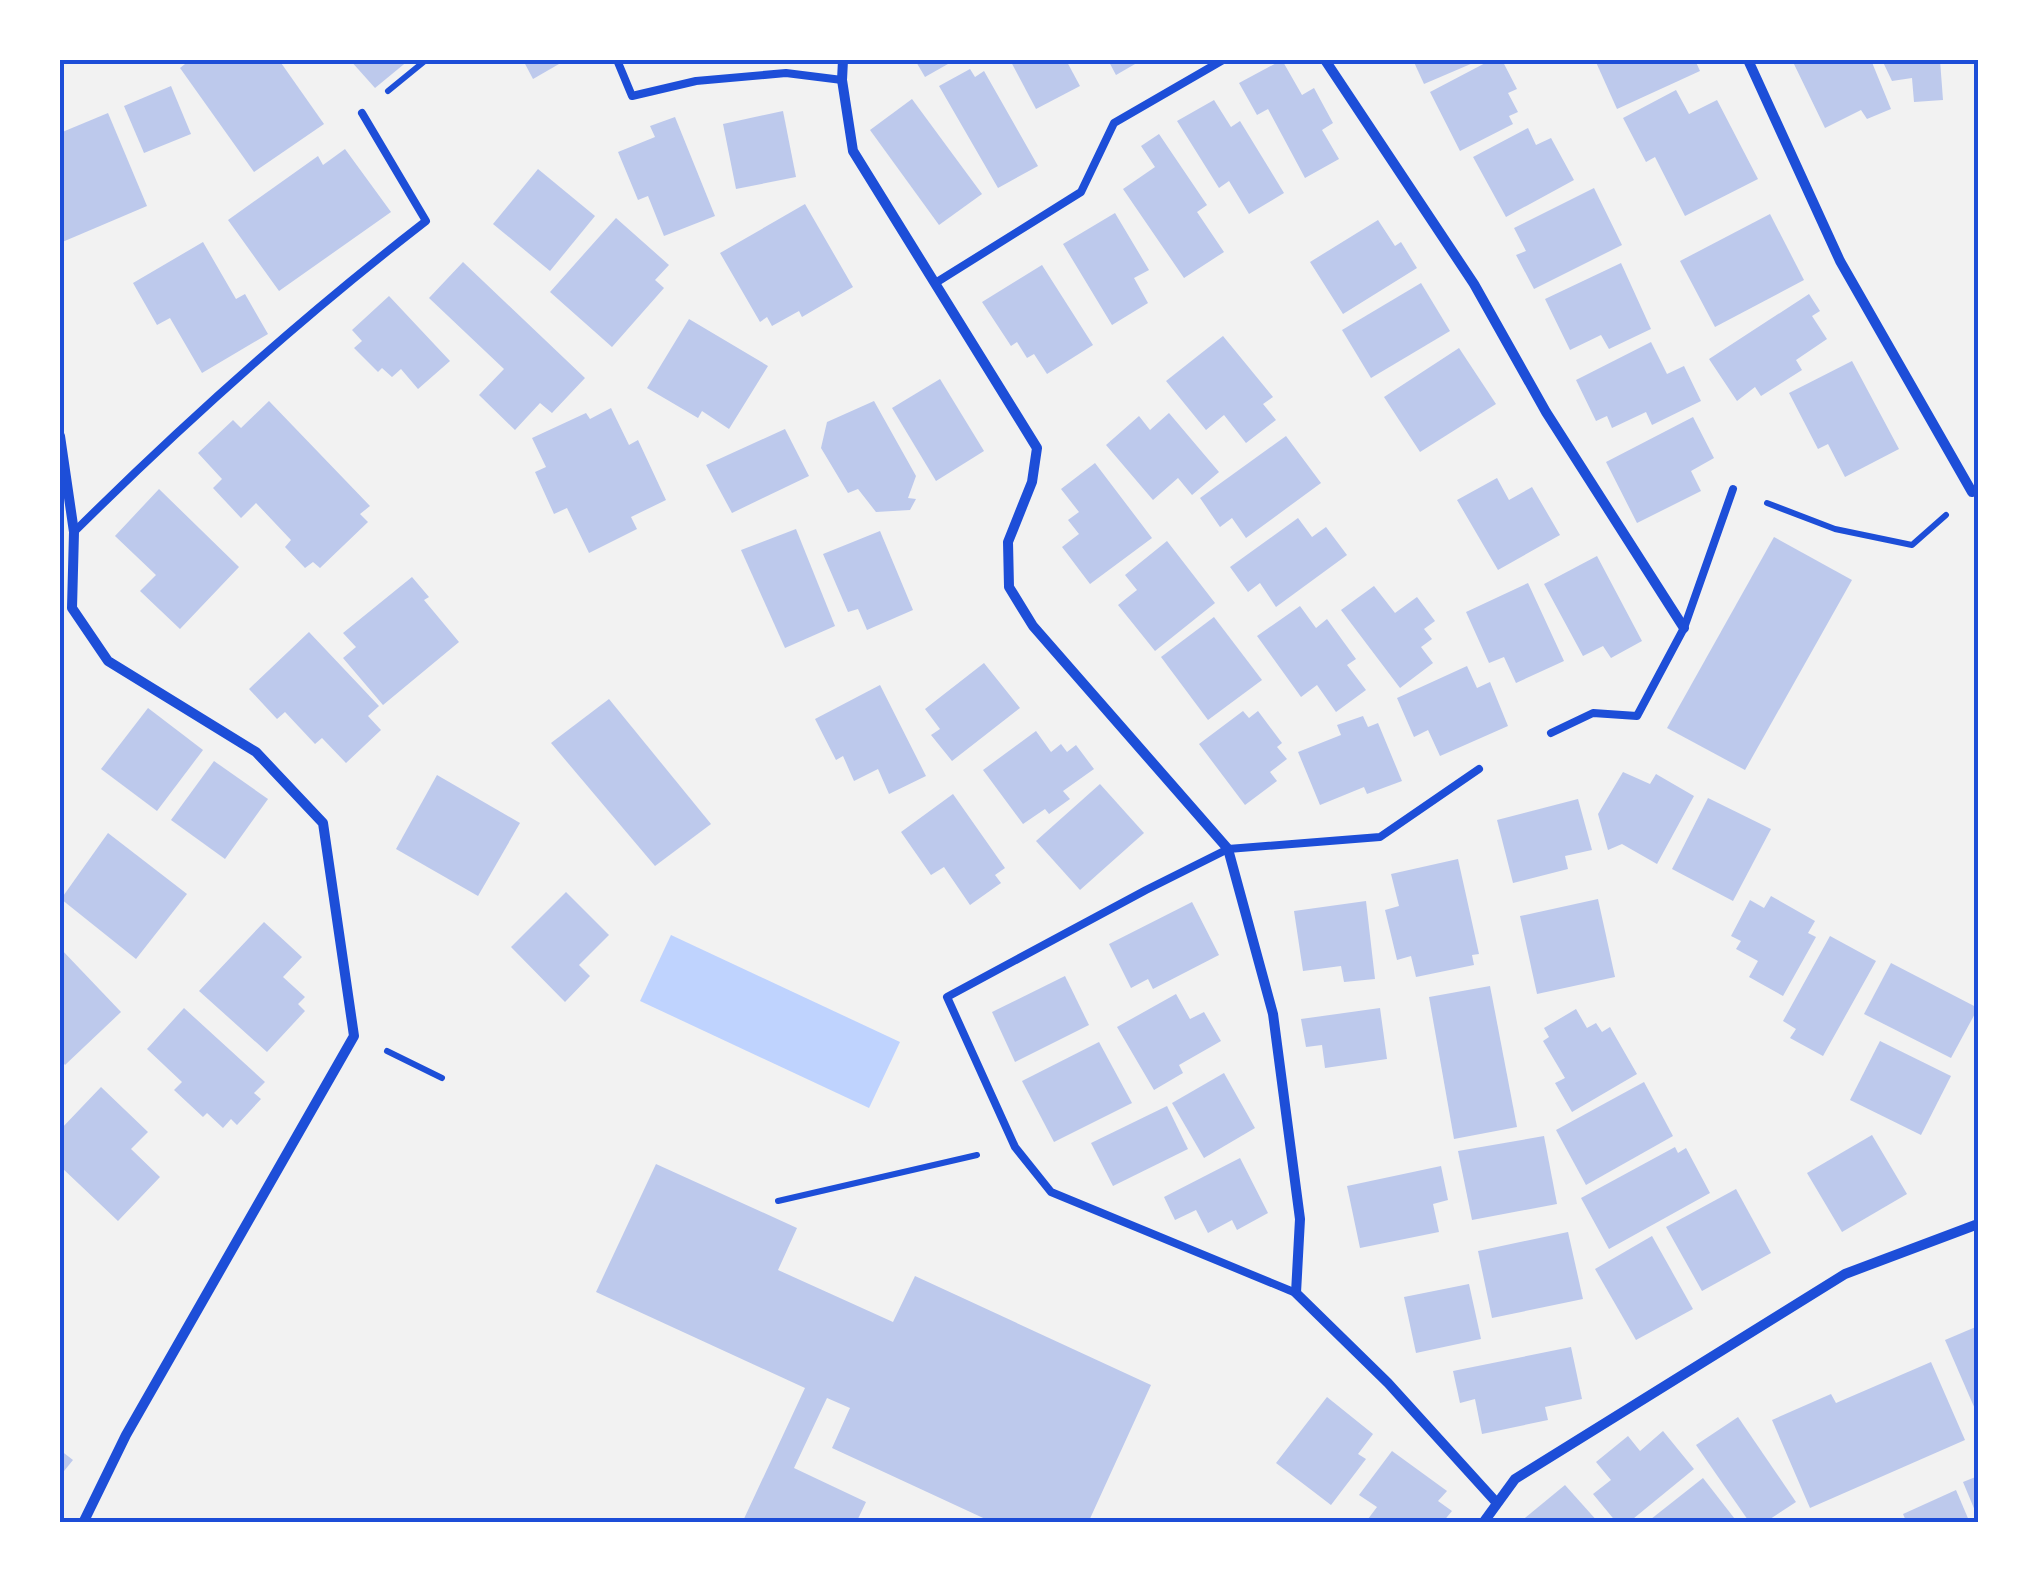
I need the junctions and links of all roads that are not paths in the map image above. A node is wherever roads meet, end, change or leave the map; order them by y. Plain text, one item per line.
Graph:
1 (616, 60) edge
2 (843, 60) edge
3 (1224, 60) edge
4 (1326, 60) edge
5 (1748, 60) edge
6 (842, 80) junction
7 (362, 113) dead end
8 (936, 282) junction
9 (60, 436) edge
10 (1733, 489) road end
11 (1975, 491) edge
12 (74, 532) junction
13 (1684, 628) junction
14 (1552, 733) dead end
15 (1479, 768) dead end
16 (1228, 850) junction
17 (1978, 1224) edge
18 (1296, 1293) junction
19 (1496, 1502) junction
20 (83, 1523) edge
21 (1483, 1523) edge

1 - 6 lane
2 - 6 street
3 - 8 lane
4 - 13 street
5 - 11 street
6 - 8 street
7 - 12 lane
8 - 16 street
9 - 12 street
10 - 13 lane
12 - 20 street
13 - 14 lane
15 - 16 lane
16 - 18 street
16 - 18 lane
17 - 19 street
18 - 19 street
19 - 21 street

